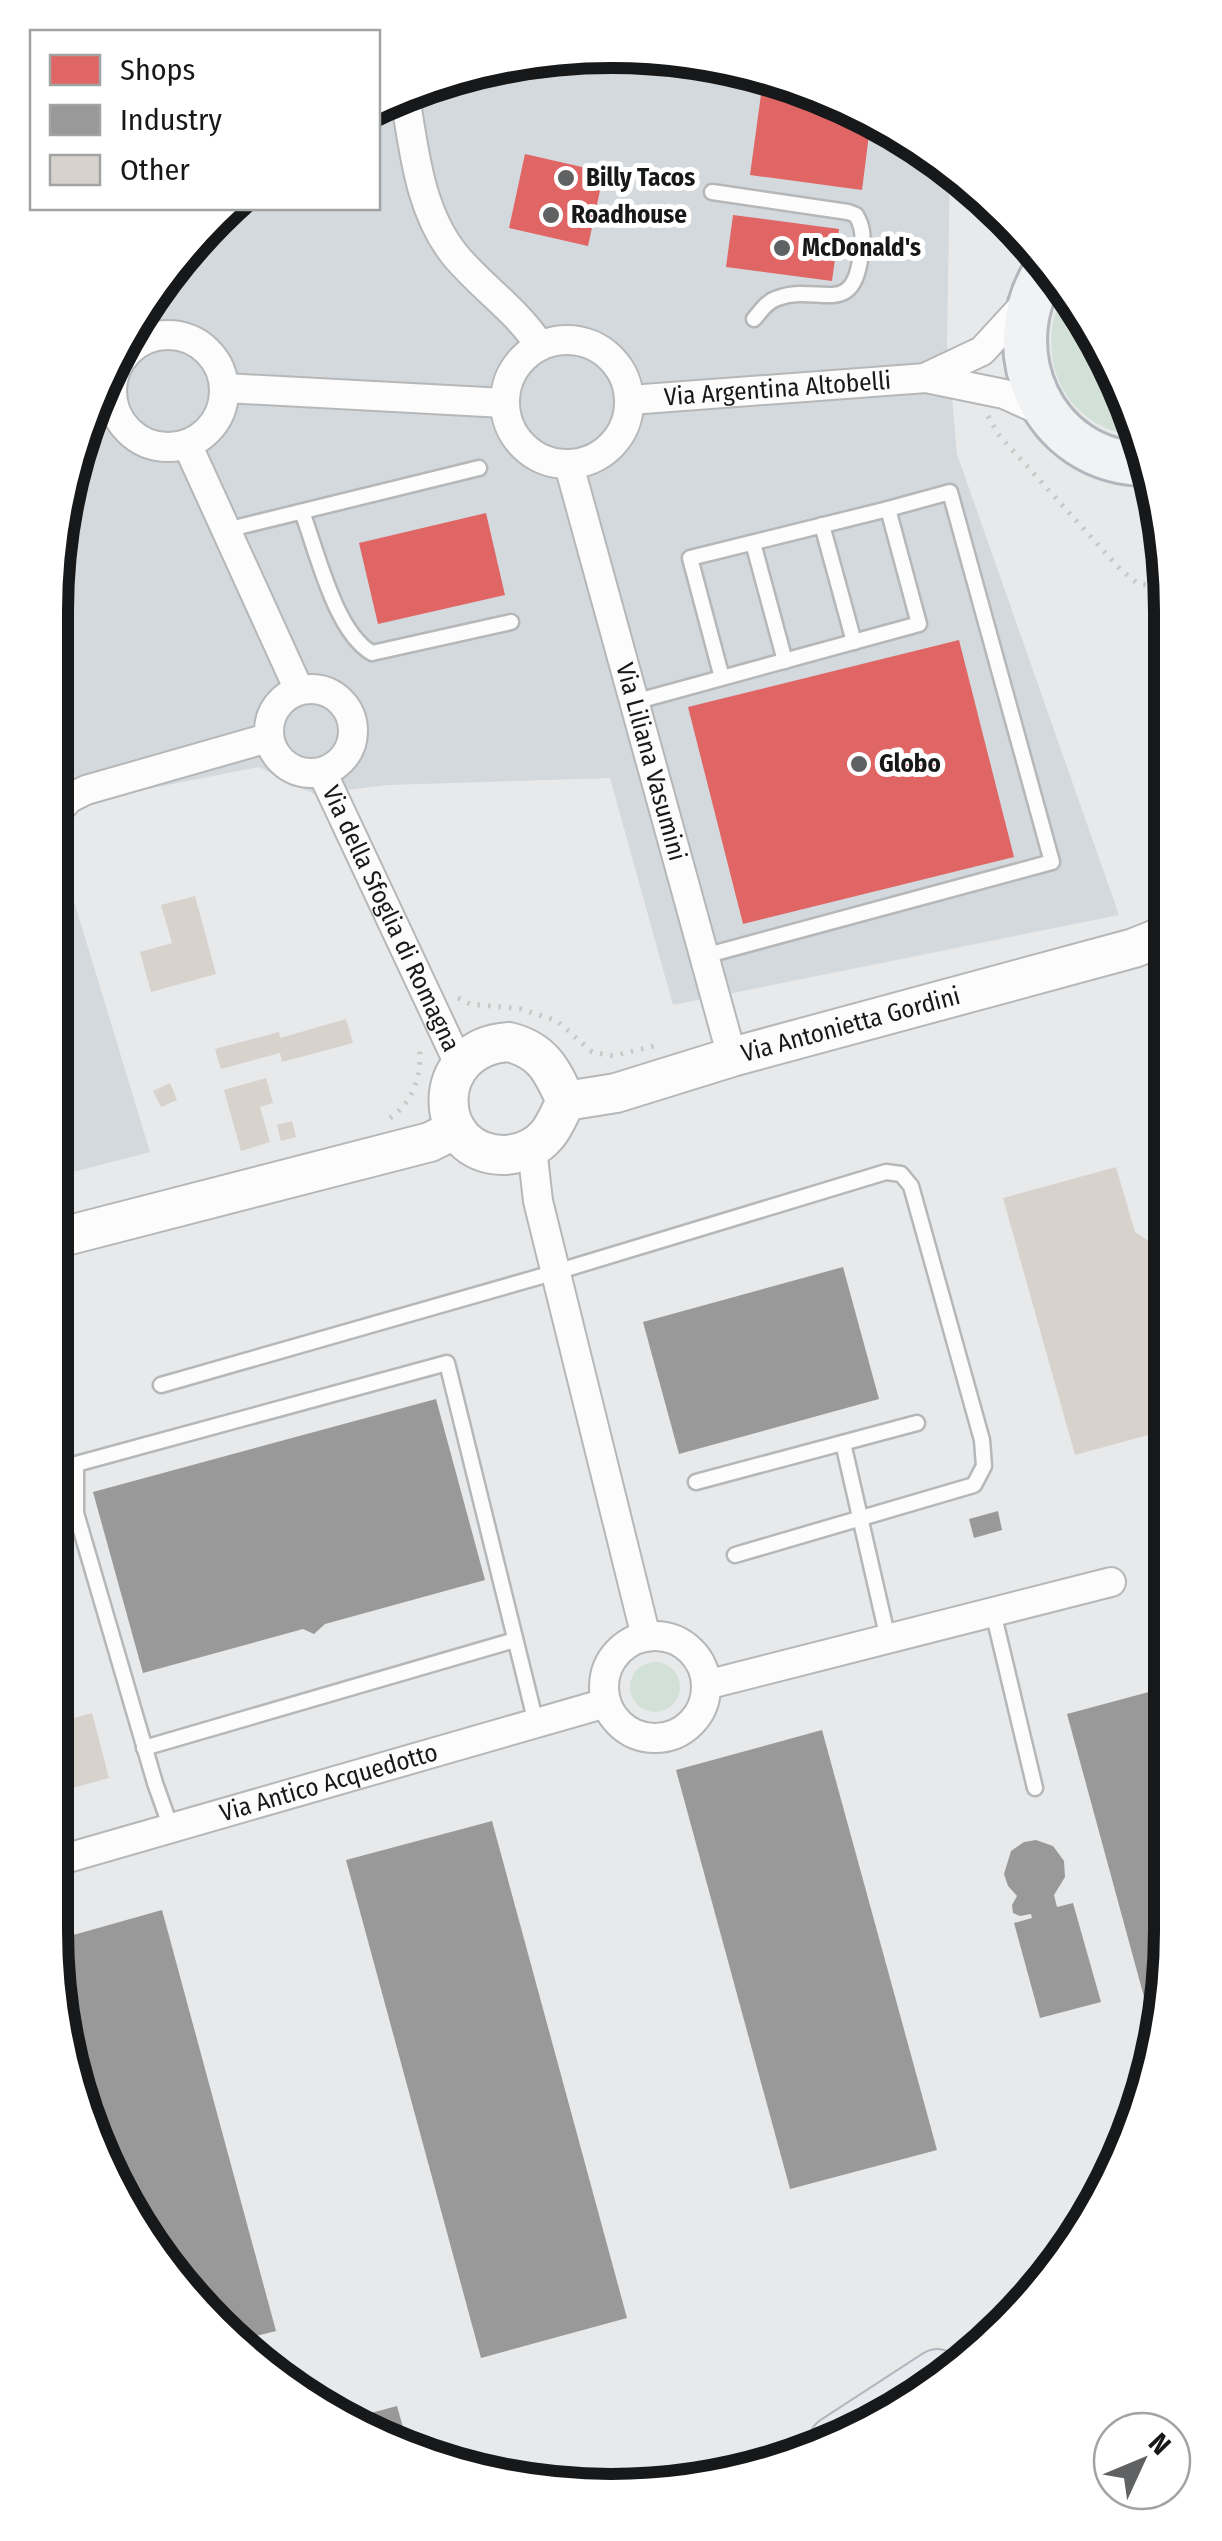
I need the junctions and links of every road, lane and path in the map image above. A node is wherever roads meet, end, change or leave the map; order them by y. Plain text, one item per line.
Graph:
1 (407, 107) edge
2 (712, 192) dead end
3 (1040, 280) edge
4 (754, 319) dead end
5 (152, 323) edge
6 (540, 346) junction
7 (926, 378) junction
8 (225, 388) junction
9 (630, 400) junction
10 (109, 403) edge
11 (504, 403) junction
12 (1049, 415) junction
13 (188, 444) junction
14 (568, 465) junction
15 (479, 468) dead end
16 (1136, 470) edge
17 (888, 509) junction
18 (302, 512) junction
19 (822, 526) junction
20 (226, 530) junction
21 (753, 543) junction
22 (511, 622) dead end
23 (854, 642) junction
24 (785, 660) junction
25 (722, 678) junction
26 (298, 690) junction
27 (634, 702) junction
28 (268, 738) junction
29 (322, 772) junction
30 (68, 799) edge
31 (1154, 943) edge
32 (704, 956) junction
33 (436, 1016) junction
34 (668, 1043) dead end
35 (732, 1057) junction
36 (459, 1064) junction
37 (566, 1101) junction
38 (374, 1123) dead end
39 (456, 1129) junction
40 (532, 1148) junction
41 (68, 1235) edge
42 (556, 1272) junction
43 (161, 1385) dead end
44 (917, 1423) dead end
45 (843, 1443) junction
46 (696, 1482) dead end
47 (860, 1519) junction
48 (736, 1555) dead end
49 (1111, 1582) dead end
50 (993, 1612) junction
51 (646, 1636) junction
52 (888, 1639) junction
53 (516, 1640) junction
54 (706, 1685) junction
55 (606, 1703) junction
56 (536, 1723) junction
57 (144, 1748) junction
58 (1034, 1788) dead end
59 (172, 1828) junction
60 (68, 1858) edge

1 - 6 street
2 - 4 lane
3 - 7 street, Via Argentina Altobelli
3 - 12 main road
5 - 8 street
6 - 9 street
6 - 11 street
7 - 9 street, Via Argentina Altobelli
7 - 12 street, Via Argentina Altobelli
8 - 11 street
8 - 13 street
9 - 14 street
10 - 13 street
11 - 14 street
12 - 16 main road
13 - 20 street
14 - 27 street, Via Liliana Vasumini
15 - 18 lane
17 - 19 lane
17 - 23 lane
17 - 32 lane
18 - 20 lane
18 - 22 lane
19 - 21 lane
19 - 23 lane
20 - 26 street
21 - 24 lane
21 - 25 lane
23 - 24 lane
24 - 25 lane
25 - 27 lane
26 - 28 street
26 - 29 street
27 - 32 street, Via Liliana Vasumini
28 - 29 street
28 - 30 street
29 - 33 street, Via della Sfoglia di Romagna
31 - 35 street, Via Antonietta Gordini
32 - 35 street, Via Liliana Vasumini
33 - 34 path
33 - 36 street, Via della Sfoglia di Romagna
33 - 38 path
35 - 37 street, Via Antonietta Gordini
36 - 37 street
36 - 39 street
37 - 40 street
39 - 40 street
39 - 41 street
40 - 42 street
42 - 43 lane
42 - 47 lane
42 - 51 street
44 - 45 lane
45 - 46 lane
45 - 47 lane
47 - 48 lane
47 - 52 lane
49 - 50 street
50 - 52 street
50 - 58 lane
51 - 54 street
51 - 55 street
52 - 54 street
53 - 56 lane
53 - 57 lane
53 - 57 lane
54 - 55 street
55 - 56 street, Via Antico Acquedotto
56 - 59 street, Via Antico Acquedotto
57 - 59 lane
59 - 60 street, Via Antico Acquedotto

